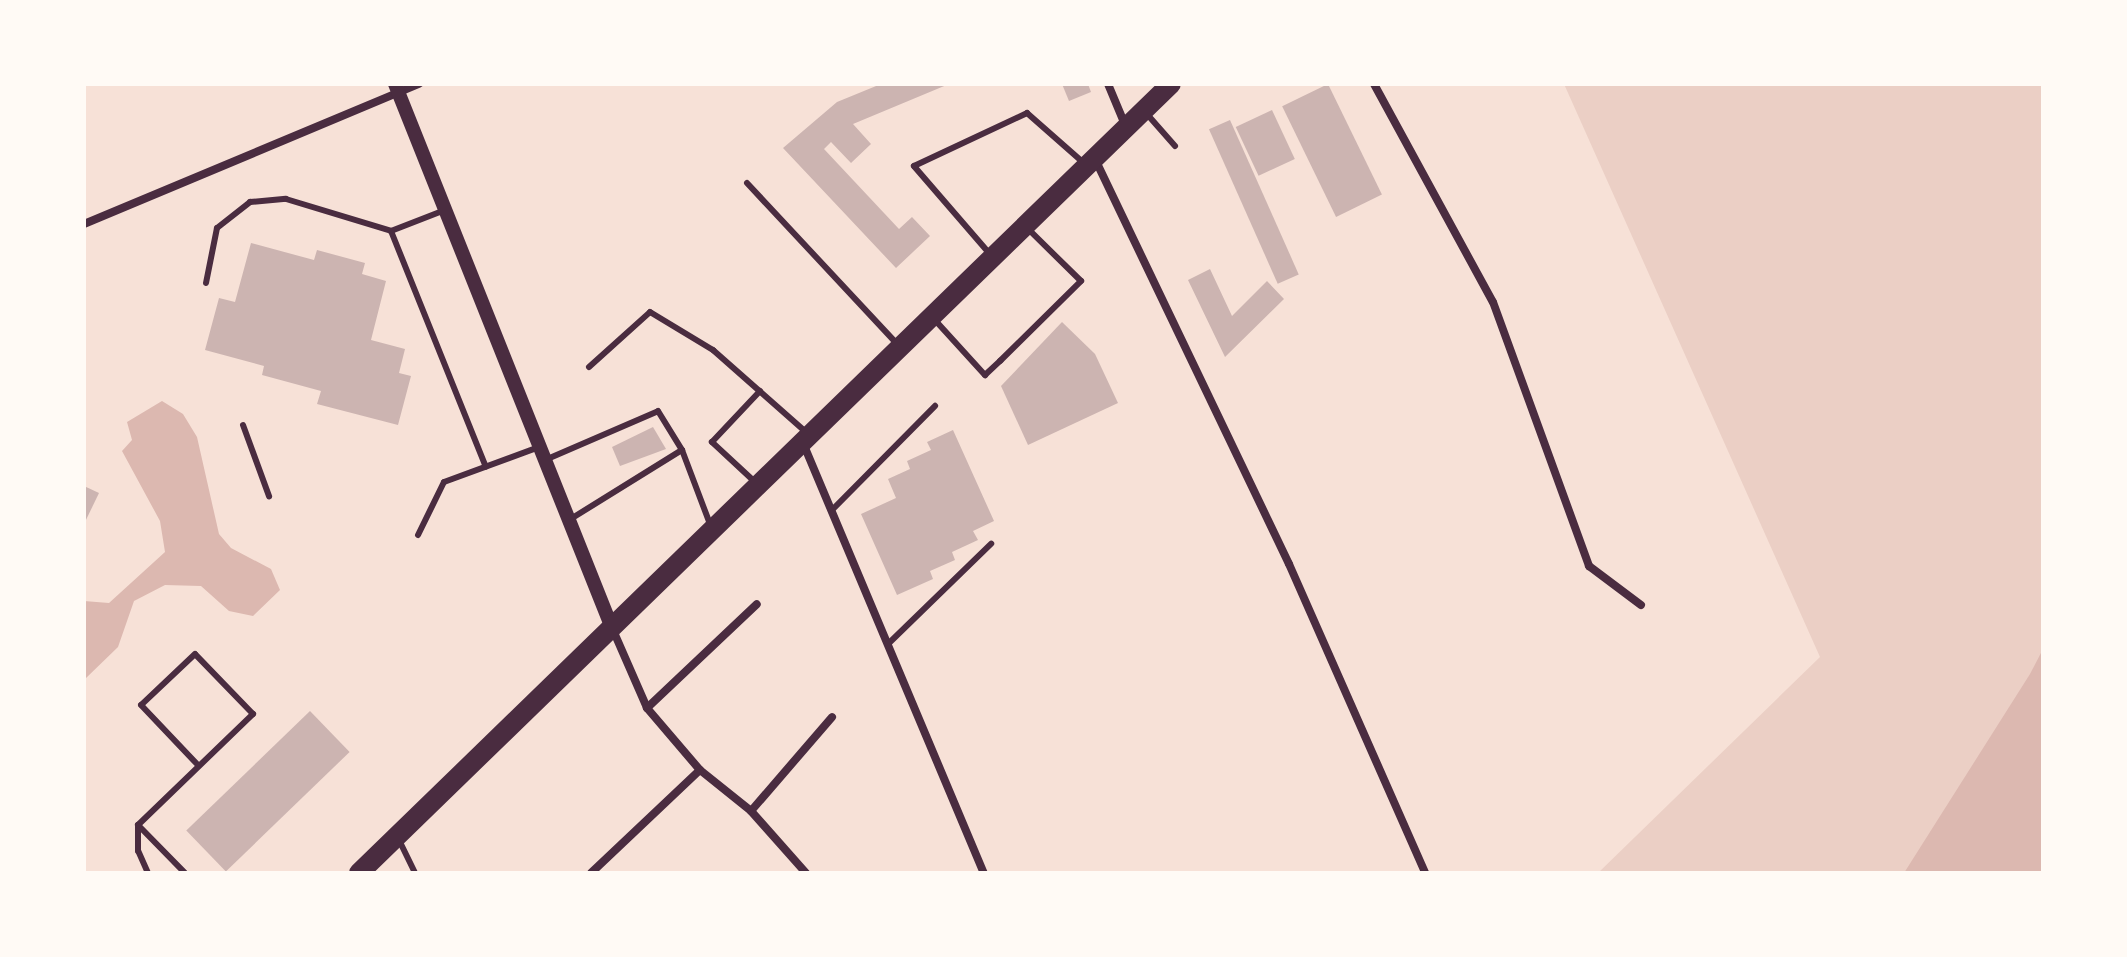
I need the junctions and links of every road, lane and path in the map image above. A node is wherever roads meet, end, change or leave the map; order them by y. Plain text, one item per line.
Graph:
1 (419, 84) edge
2 (1108, 84) edge
3 (1171, 84) edge
4 (1374, 84) edge
5 (397, 88) edge
6 (1144, 110) junction
7 (1126, 127) junction
8 (1175, 146) dead end
9 (1091, 161) junction
10 (747, 183) dead end
11 (445, 210) junction
12 (84, 224) edge
13 (1025, 226) junction
14 (391, 231) junction
15 (992, 256) junction
16 (206, 283) dead end
17 (930, 315) junction
18 (900, 346) junction
19 (589, 367) dead end
20 (760, 391) junction
21 (935, 406) dead end
22 (243, 425) dead end
23 (806, 439) junction
24 (682, 450) junction
25 (542, 453) junction
26 (486, 467) junction
27 (759, 485) junction
28 (269, 496) dead end
29 (831, 511) junction
30 (569, 520) junction
31 (712, 530) junction
32 (418, 535) dead end
33 (991, 544) dead end
34 (757, 604) dead end
35 (1641, 605) dead end
36 (612, 628) junction
37 (888, 644) junction
38 (647, 708) junction
39 (832, 717) dead end
40 (197, 764) junction
41 (700, 770) junction
42 (751, 811) junction
43 (138, 825) junction
44 (397, 836) junction
45 (148, 873) edge
46 (185, 873) edge
47 (359, 873) edge
48 (415, 873) edge
49 (591, 873) edge
50 (806, 873) edge
51 (984, 873) edge
52 (1425, 873) edge

1 - 5 street
2 - 7 street
3 - 6 main road
4 - 35 street
5 - 11 street
5 - 12 street
6 - 7 main road
6 - 8 lane
7 - 9 main road
9 - 13 main road
9 - 15 lane
9 - 52 street
10 - 18 lane
11 - 14 lane
11 - 25 street
13 - 15 main road
13 - 17 lane
14 - 16 lane
14 - 26 lane
15 - 17 main road
17 - 18 main road
18 - 23 main road
19 - 20 lane
20 - 23 lane
20 - 27 lane
21 - 29 lane
22 - 28 lane
23 - 27 main road
23 - 29 street
24 - 25 lane
24 - 30 lane
24 - 31 lane
25 - 26 lane
25 - 30 street
26 - 32 lane
27 - 31 main road
29 - 37 street
30 - 36 street
31 - 36 main road
33 - 37 lane
34 - 38 street
36 - 38 street
36 - 44 main road
37 - 51 street
38 - 41 street
39 - 42 street
40 - 40 lane
40 - 43 lane
41 - 42 street
41 - 49 street
42 - 50 street
43 - 45 lane
43 - 46 lane
44 - 47 main road
44 - 48 lane

